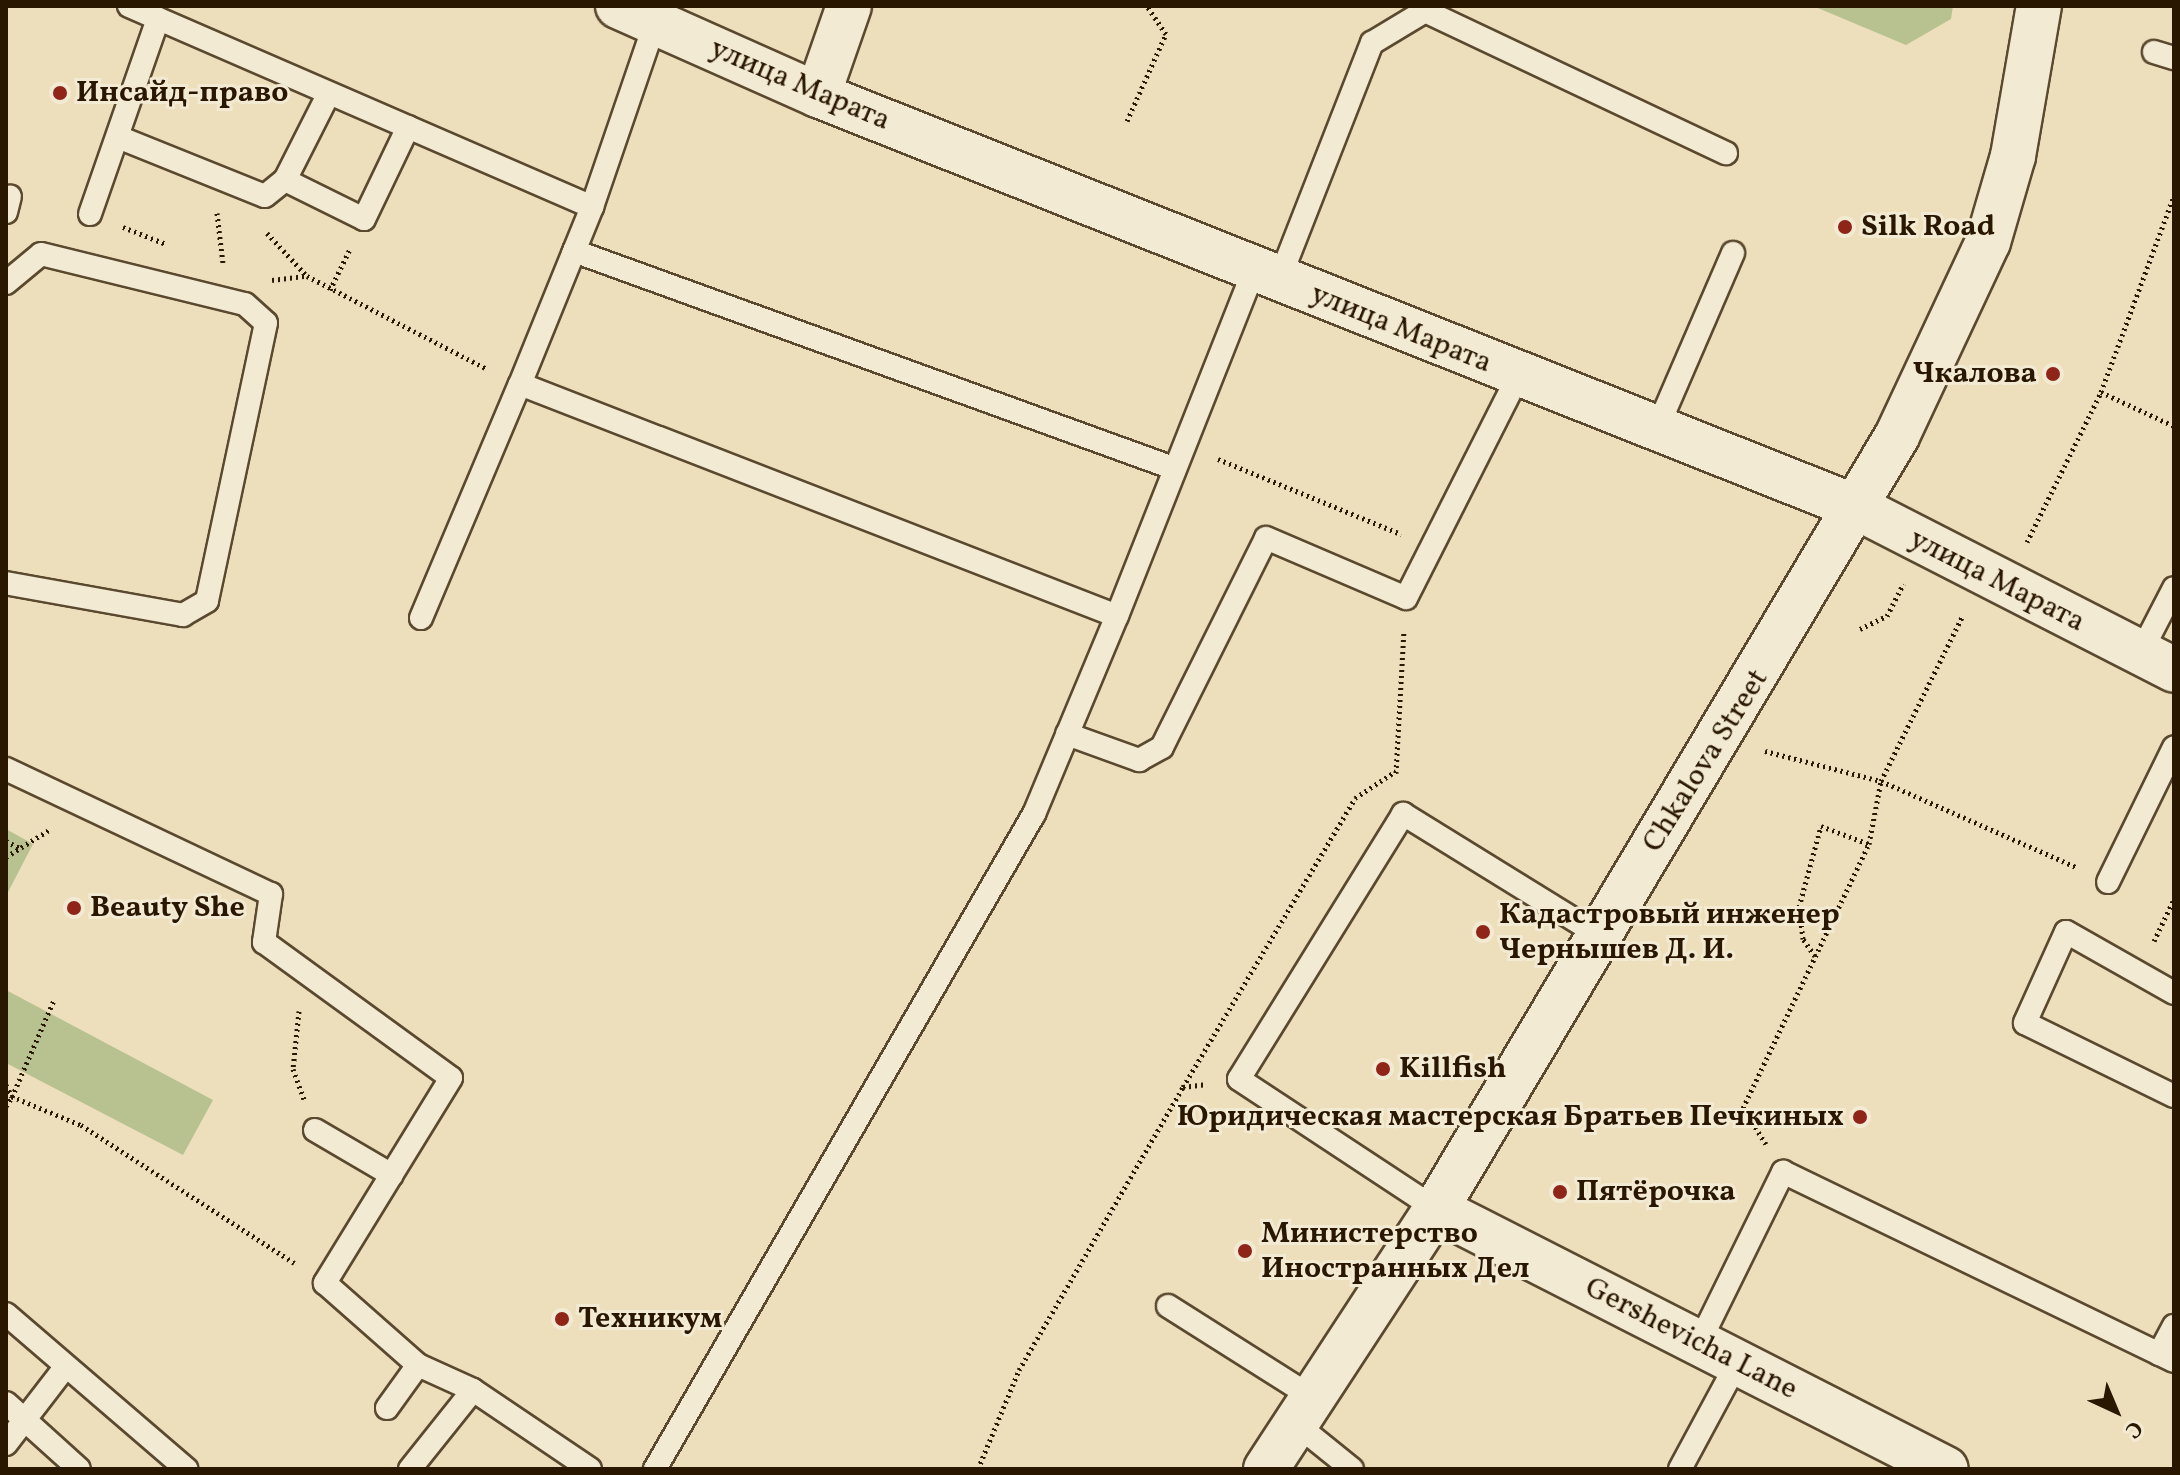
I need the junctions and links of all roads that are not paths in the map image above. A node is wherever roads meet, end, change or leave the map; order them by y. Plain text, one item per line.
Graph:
1 (129, 6) edge
2 (849, 6) edge
3 (2039, 6) edge
4 (637, 14) edge
5 (158, 19) junction
6 (329, 93) junction
7 (818, 95) junction
8 (408, 127) junction
9 (118, 137) junction
10 (1726, 153) dead end
11 (285, 180) junction
12 (592, 207) junction
13 (90, 214) road end
14 (574, 251) junction
15 (1733, 253) dead end
16 (1267, 275) junction
17 (6, 283) edge
18 (1518, 376) junction
19 (520, 384) junction
20 (1656, 431) junction
21 (1173, 468) junction
22 (1858, 508) junction
23 (6, 583) edge
24 (2174, 588) edge
25 (1117, 616) junction
26 (421, 618) dead end
27 (2157, 662) edge
28 (1067, 734) junction
29 (2174, 747) edge
30 (6, 769) edge
31 (2108, 882) road end
32 (1599, 935) junction
33 (2174, 993) edge
34 (2174, 1096) edge
35 (315, 1130) road end
36 (392, 1175) junction
37 (1436, 1209) junction
38 (1168, 1306) dead end
39 (6, 1314) edge
40 (2174, 1326) edge
41 (1699, 1343) junction
42 (2166, 1358) edge
43 (1737, 1363) junction
44 (418, 1365) junction
45 (66, 1366) junction
46 (473, 1390) junction
47 (6, 1403) edge
48 (387, 1408) dead end
49 (1304, 1410) junction
50 (25, 1419) junction
51 (6, 1444) edge
52 (79, 1469) edge
53 (186, 1469) edge
54 (410, 1469) edge
55 (590, 1469) edge
56 (655, 1469) edge
57 (1266, 1469) edge
58 (1352, 1469) edge
59 (1680, 1469) edge
60 (1946, 1469) edge

1 - 5 lane
2 - 7 street
3 - 22 street, Chkalova Street
4 - 7 street, улица Марата
4 - 12 lane
5 - 6 lane
5 - 9 lane
6 - 8 lane
6 - 11 lane
7 - 16 street, улица Марата
8 - 11 lane
8 - 12 lane
9 - 11 lane
9 - 13 lane
10 - 16 lane
12 - 14 lane
14 - 19 lane
14 - 21 lane
15 - 20 lane
16 - 18 street, улица Марата
16 - 21 lane
17 - 23 lane
18 - 20 street, улица Марата
18 - 28 lane
19 - 25 lane
19 - 26 lane
20 - 22 street, улица Марата
21 - 25 lane
22 - 27 street, улица Марата
22 - 32 street, Chkalova Street
24 - 27 lane
25 - 28 lane
28 - 56 lane
29 - 31 lane
30 - 36 lane
32 - 37 street, Chkalova Street
32 - 37 lane
33 - 34 lane
35 - 36 lane
36 - 44 lane
37 - 41 street, Gershevicha Lane
37 - 49 street, Chkalova Street
38 - 49 lane
39 - 45 lane
40 - 42 lane
41 - 42 lane
41 - 43 street, Gershevicha Lane
43 - 59 lane
43 - 60 street, Gershevicha Lane
44 - 46 lane
44 - 48 lane
45 - 50 lane
45 - 53 lane
46 - 54 lane
46 - 55 lane
47 - 50 lane
49 - 57 street, Chkalova Street
49 - 58 lane
50 - 51 lane
50 - 52 lane

